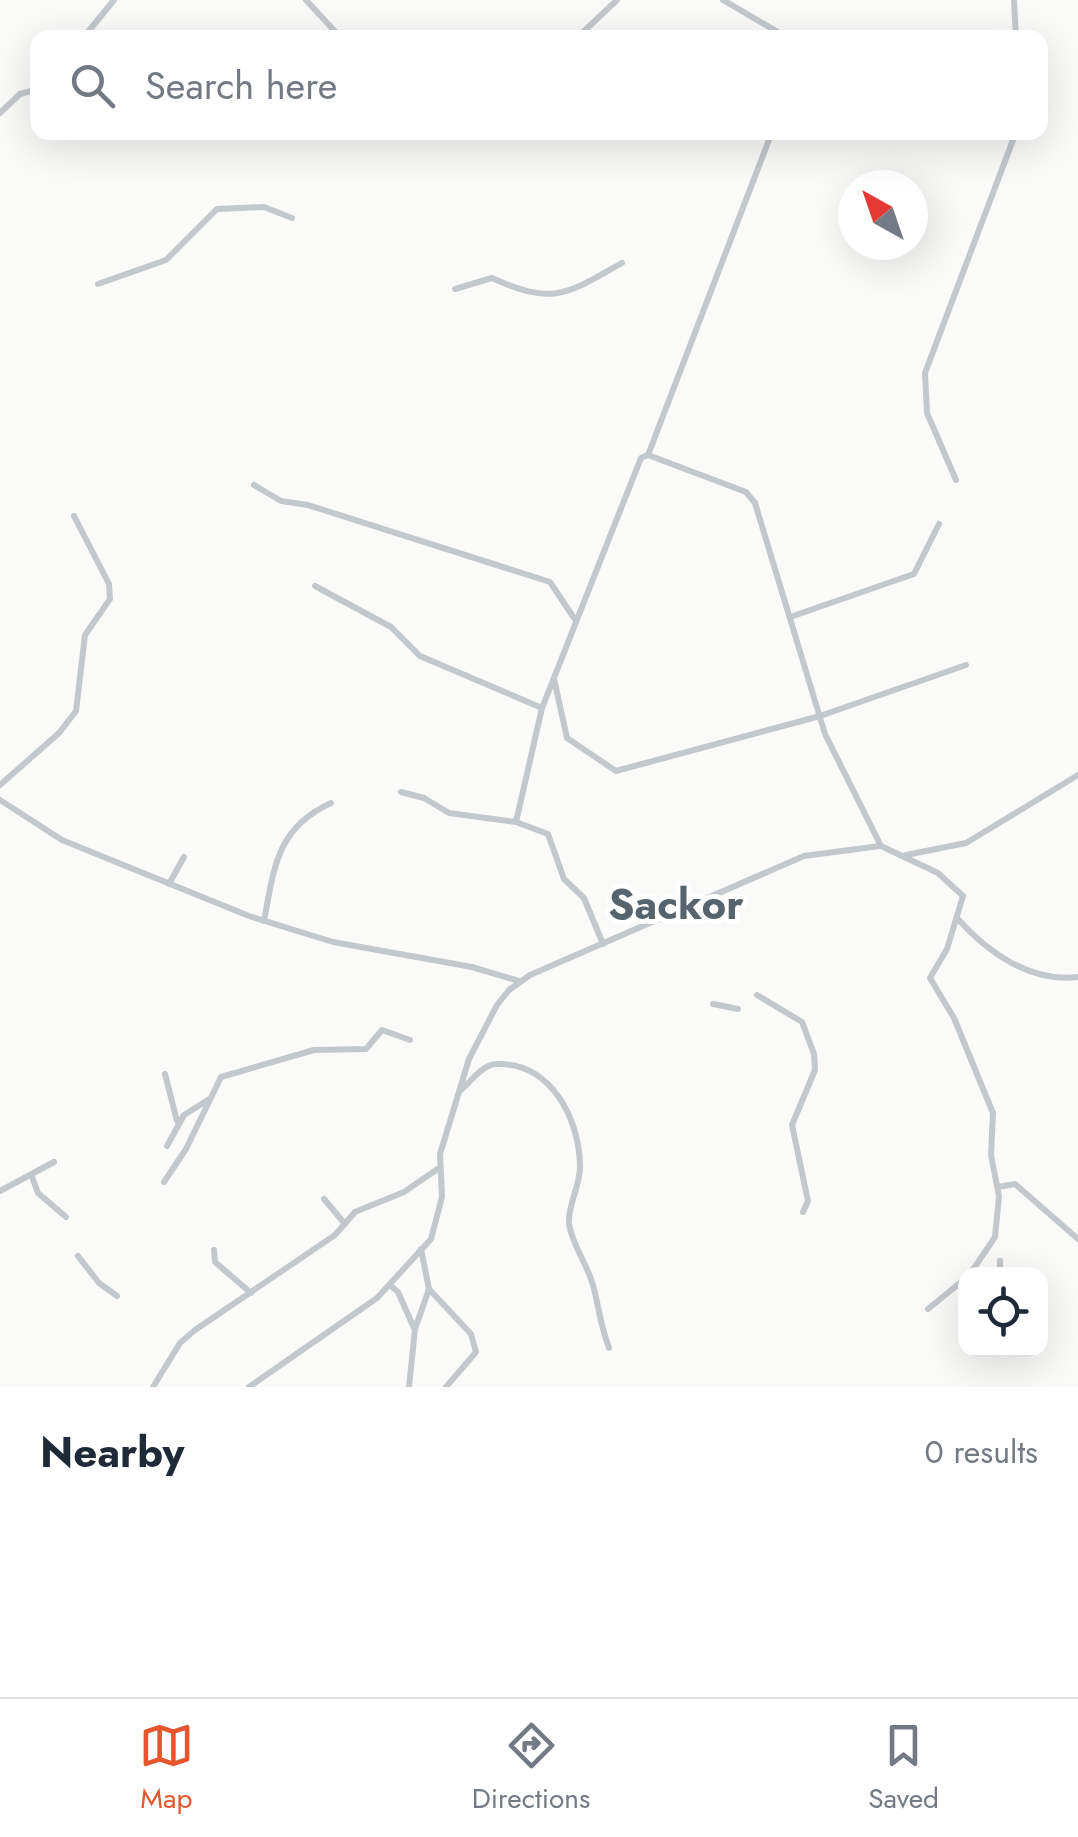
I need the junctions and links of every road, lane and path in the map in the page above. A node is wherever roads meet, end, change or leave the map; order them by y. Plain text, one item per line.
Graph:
1 (114, 0) edge
2 (306, 0) edge
3 (618, 0) edge
4 (723, 0) edge
5 (1014, 0) edge
6 (87, 30) edge
7 (334, 30) edge
8 (585, 30) edge
9 (774, 30) edge
10 (1016, 30) edge
11 (30, 91) edge
12 (0, 113) edge
13 (769, 140) edge
14 (1013, 140) edge
15 (292, 218) dead end
16 (622, 263) dead end
17 (98, 284) dead end
18 (454, 289) dead end
19 (648, 455) junction
20 (956, 480) dead end
21 (254, 485) dead end
22 (74, 516) dead end
23 (940, 524) dead end
24 (315, 586) dead end
25 (793, 616) junction
26 (574, 619) junction
27 (966, 665) dead end
28 (554, 678) junction
29 (542, 708) junction
30 (820, 716) junction
31 (1078, 776) edge
32 (0, 784) edge
33 (401, 792) dead end
34 (0, 800) edge
35 (331, 803) dead end
36 (516, 822) junction
37 (881, 846) junction
38 (906, 854) junction
39 (184, 857) dead end
40 (169, 884) junction
41 (957, 918) junction
42 (264, 921) junction
43 (602, 944) junction
44 (1078, 976) edge
45 (520, 982) junction
46 (757, 995) dead end
47 (713, 1004) dead end
48 (738, 1009) dead end
49 (410, 1040) dead end
50 (165, 1074) dead end
51 (460, 1091) junction
52 (208, 1100) junction
53 (178, 1122) junction
54 (167, 1146) dead end
55 (54, 1162) dead end
56 (438, 1168) junction
57 (30, 1173) junction
58 (164, 1182) dead end
59 (998, 1187) junction
60 (0, 1191) edge
61 (324, 1199) dead end
62 (803, 1212) dead end
63 (66, 1217) dead end
64 (345, 1224) junction
65 (1078, 1239) edge
66 (421, 1249) junction
67 (214, 1250) dead end
68 (78, 1256) dead end
69 (413, 1259) junction
70 (1000, 1261) dead end
71 (974, 1267) edge
72 (1000, 1267) edge
73 (425, 1269) junction
74 (390, 1285) junction
75 (958, 1285) edge
76 (429, 1289) junction
77 (251, 1294) junction
78 (117, 1296) dead end
79 (928, 1309) dead end
80 (415, 1329) junction
81 (609, 1348) dead end
82 (152, 1387) edge
83 (250, 1387) edge
84 (408, 1387) edge
85 (446, 1387) edge

1 - 6 street
2 - 7 street
3 - 8 street
4 - 9 street
5 - 10 street
11 - 12 street
13 - 19 street
14 - 20 street
15 - 17 street
16 - 18 street
19 - 25 street
19 - 26 street
21 - 26 street
22 - 32 street
23 - 25 street
24 - 29 street
25 - 30 street
26 - 28 street
27 - 30 street
28 - 29 street
28 - 30 street
29 - 36 street
30 - 37 street
31 - 38 street
33 - 36 street
34 - 40 street
35 - 42 street
36 - 43 street
37 - 38 street
37 - 43 street
38 - 41 street
39 - 40 street
40 - 42 street
41 - 44 street
41 - 59 street
42 - 45 street
43 - 45 street
45 - 51 street
46 - 62 street
47 - 48 street
49 - 52 street
50 - 53 street
51 - 56 street
51 - 81 street
52 - 53 street
52 - 58 street
53 - 54 street
55 - 57 street
56 - 64 street
56 - 66 street
57 - 60 street
57 - 63 street
59 - 65 street
59 - 71 street
61 - 64 street
64 - 77 street
66 - 69 street
66 - 73 street
67 - 77 street
68 - 78 street
69 - 73 street
69 - 74 street
70 - 72 street
73 - 76 street
74 - 80 street
74 - 83 street
75 - 79 street
76 - 80 street
76 - 85 street
77 - 82 street
80 - 84 street

